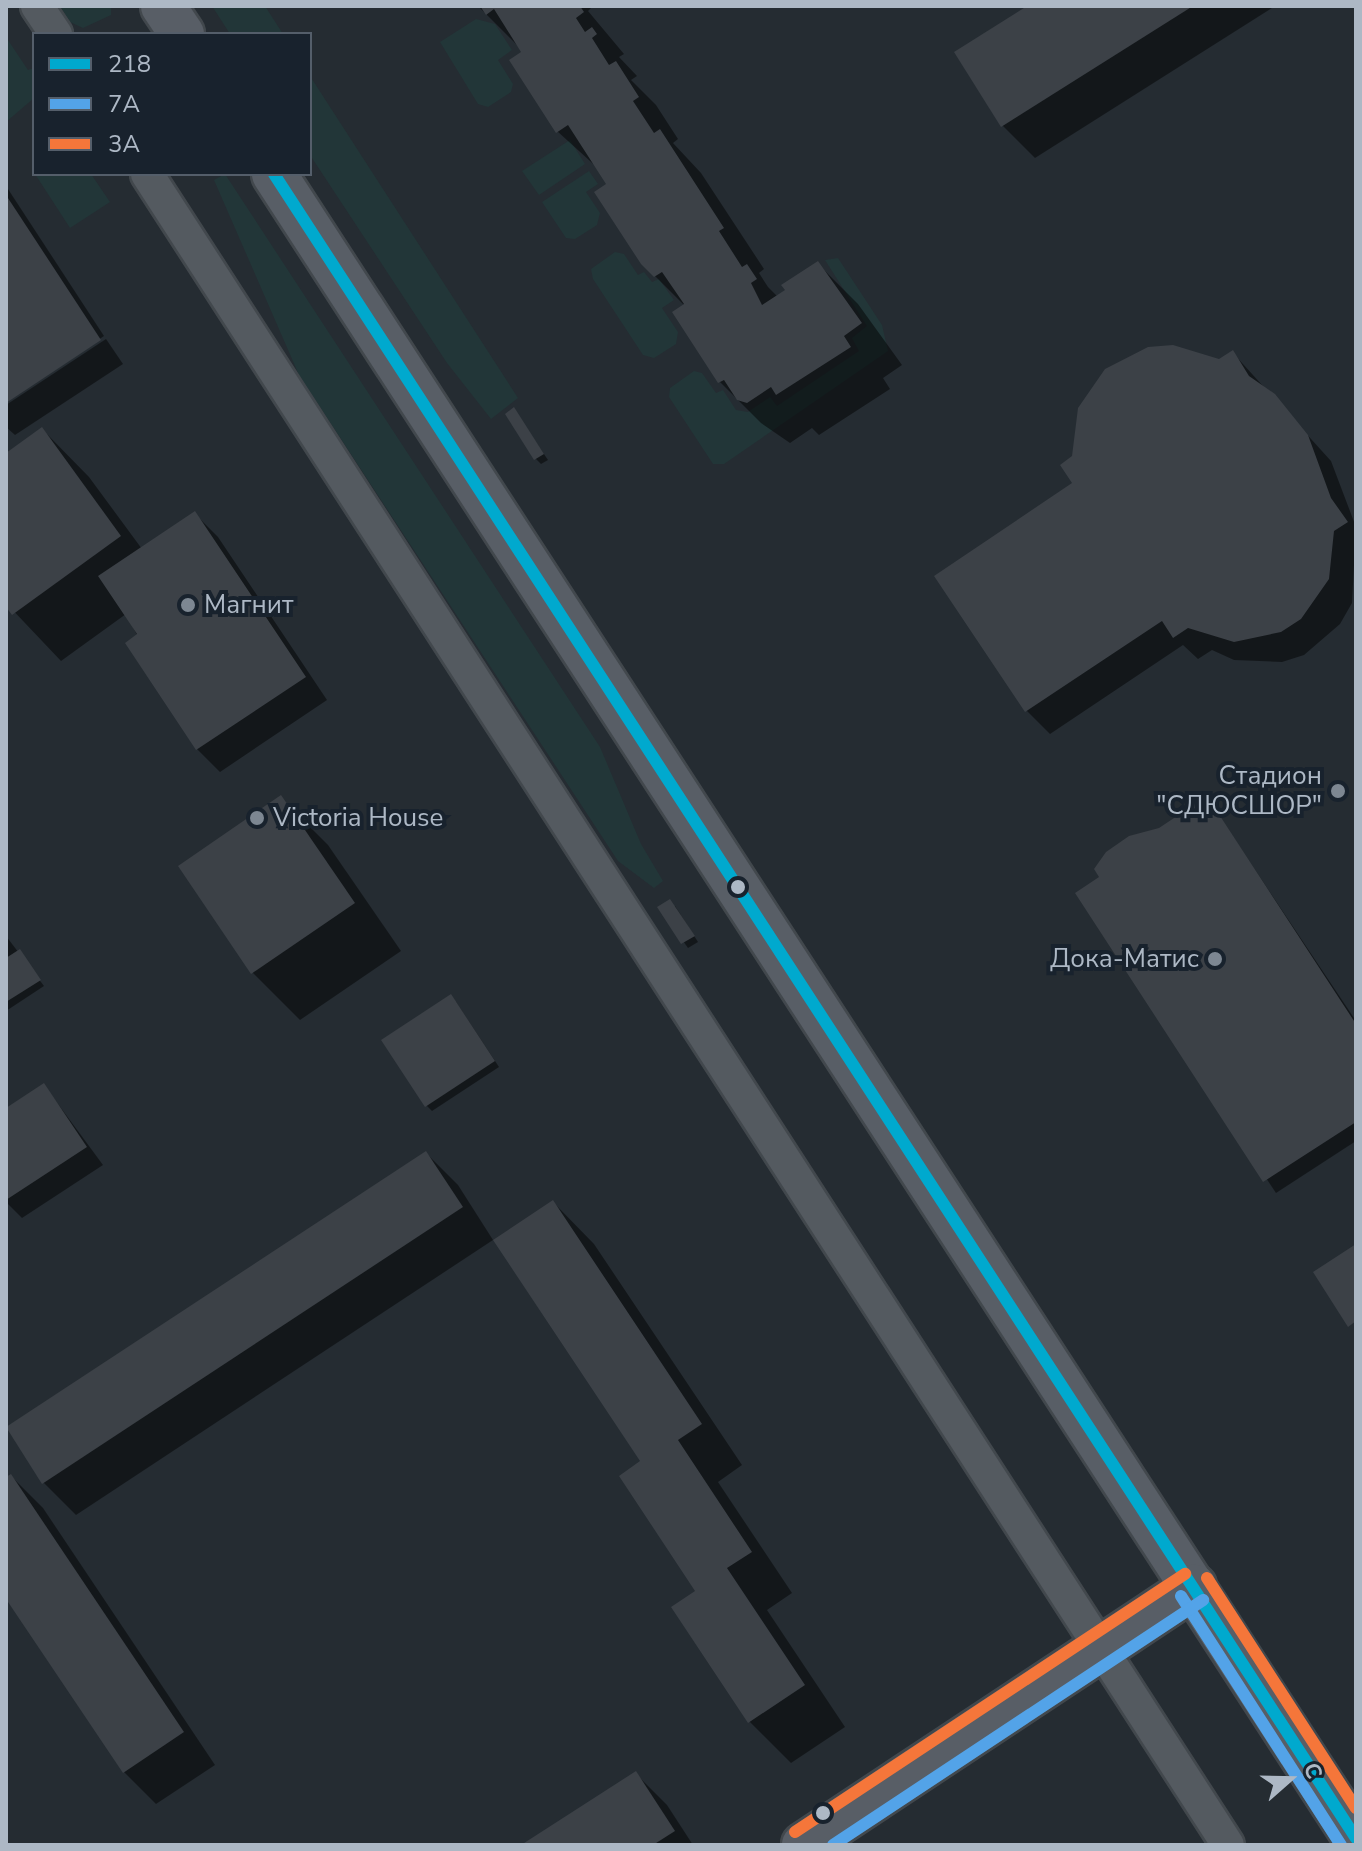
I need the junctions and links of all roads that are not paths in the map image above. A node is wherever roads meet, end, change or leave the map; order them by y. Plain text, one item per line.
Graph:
1 (37, 6) edge
2 (163, 6) edge
3 (55, 32) edge
4 (181, 32) edge
5 (148, 176) edge
6 (275, 176) edge
7 (1194, 1587) junction
8 (1099, 1648) junction
9 (1356, 1838) edge
10 (804, 1845) edge
11 (1228, 1845) edge

1 - 3 street
2 - 4 main road
5 - 8 street
6 - 7 main road
7 - 8 main road
7 - 9 main road
8 - 10 main road
8 - 11 street

